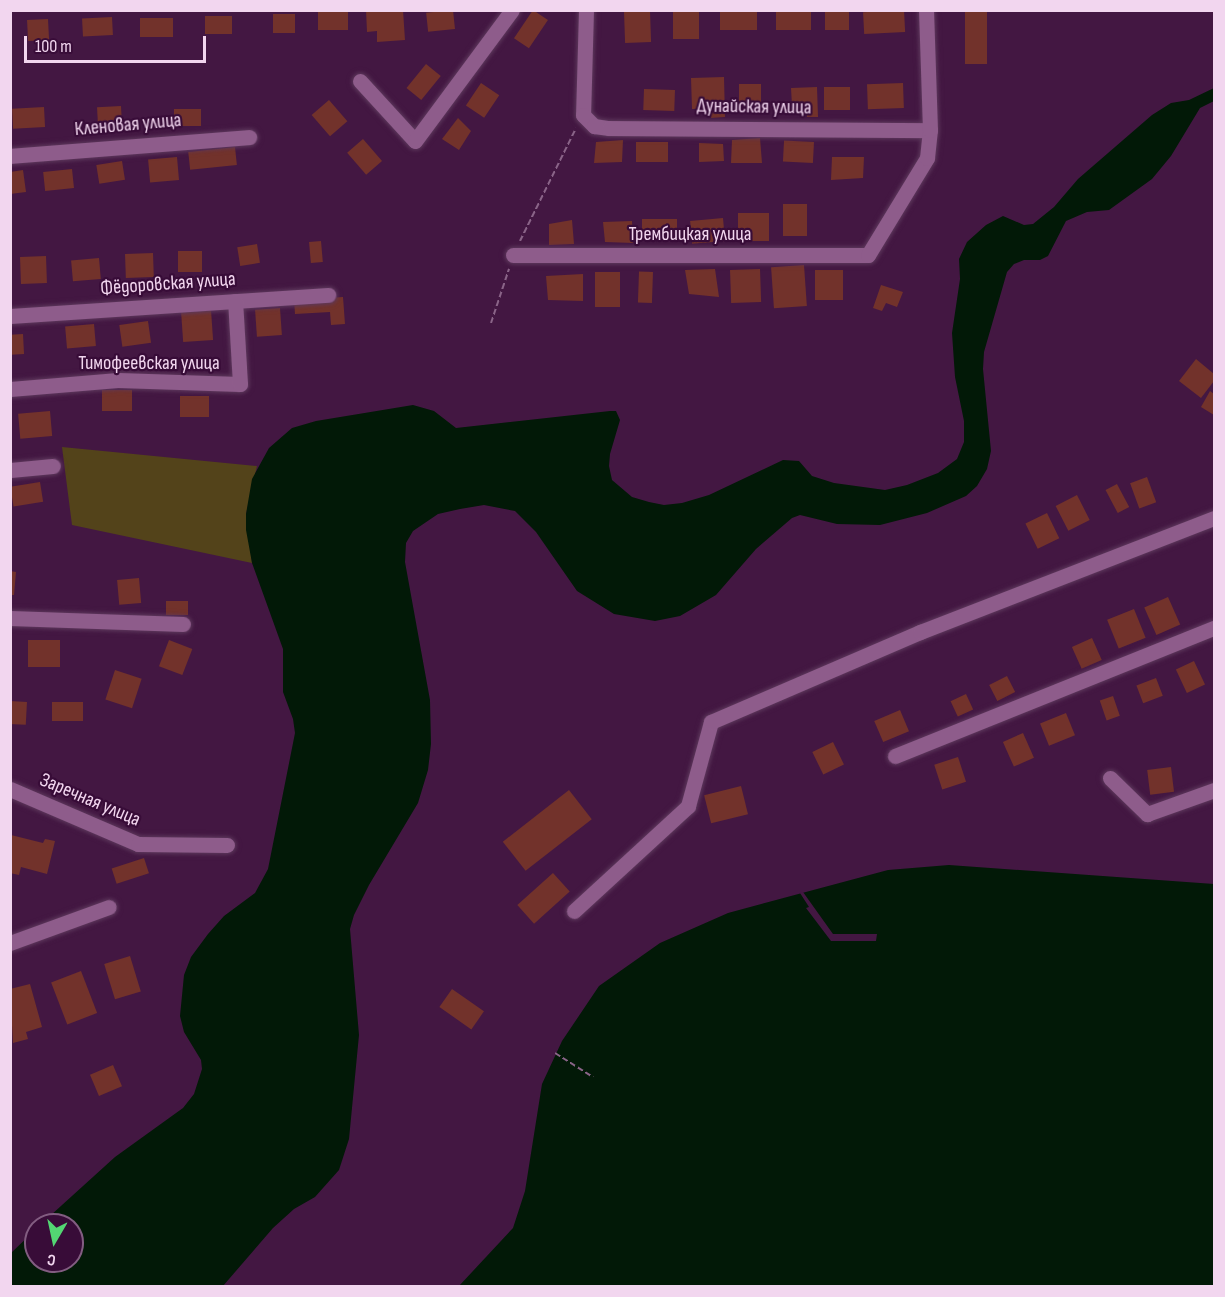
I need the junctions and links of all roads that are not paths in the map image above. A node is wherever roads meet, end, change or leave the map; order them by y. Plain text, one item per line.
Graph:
1 (512, 10) edge
2 (586, 10) edge
3 (926, 10) edge
4 (360, 81) dead end
5 (930, 130) junction
6 (249, 137) dead end
7 (10, 156) edge
8 (513, 255) road end
9 (328, 295) dead end
10 (235, 301) junction
11 (10, 316) edge
12 (10, 389) edge
13 (53, 466) dead end
14 (10, 470) edge
15 (1215, 518) edge
16 (10, 618) edge
17 (183, 624) dead end
18 (1211, 630) edge
19 (895, 756) dead end
20 (1110, 778) dead end
21 (10, 789) edge
22 (1215, 790) edge
23 (227, 845) dead end
24 (109, 907) dead end
25 (574, 911) dead end
26 (10, 943) edge

1 - 4 street
2 - 5 street, Дунайская улица
3 - 5 street
5 - 8 street, Трембицкая улица
6 - 7 street, Кленовая улица
9 - 10 street, Фёдоровская улица
10 - 11 street, Фёдоровская улица
10 - 12 street, Тимофеевская улица
13 - 14 street
15 - 25 street
16 - 17 street
18 - 19 street
20 - 22 street
21 - 23 street, Заречная улица
24 - 26 street

